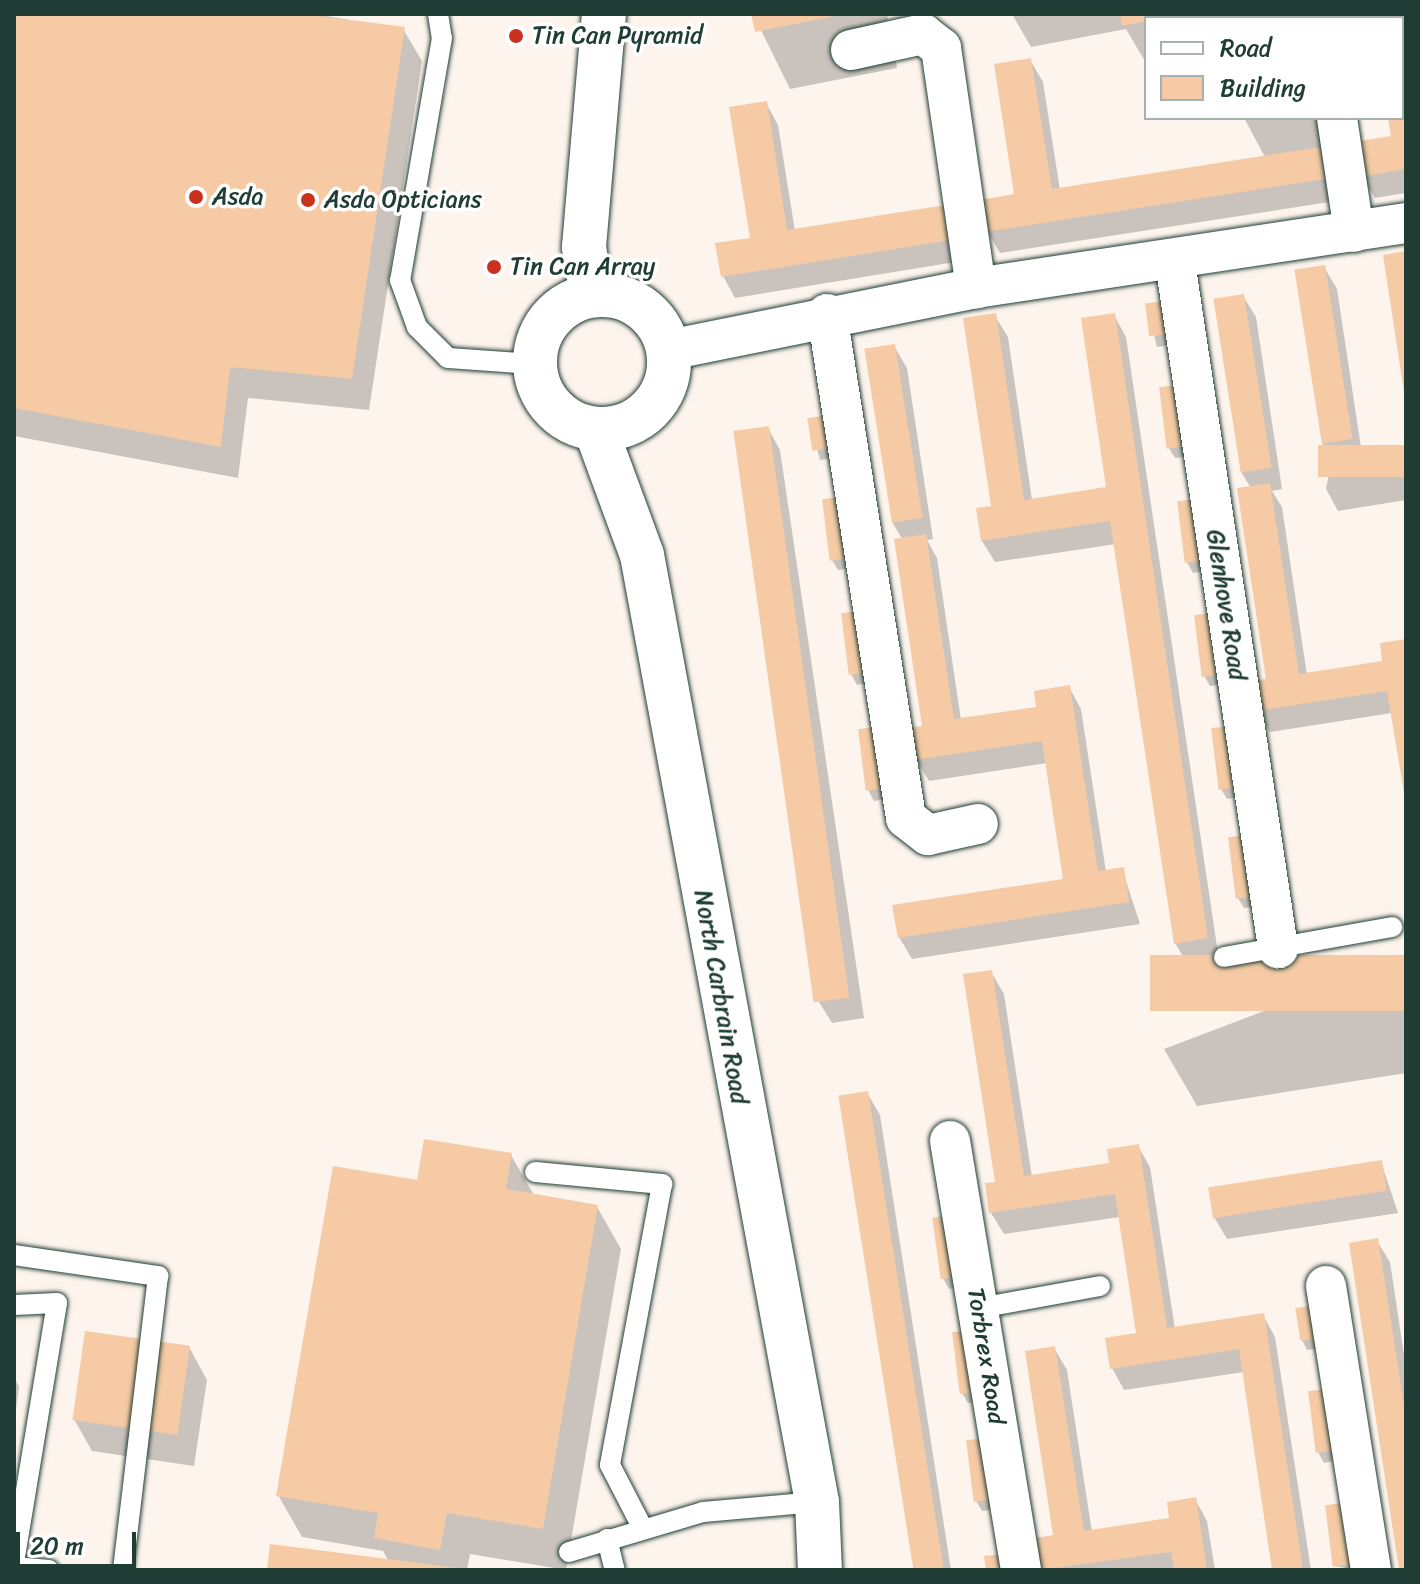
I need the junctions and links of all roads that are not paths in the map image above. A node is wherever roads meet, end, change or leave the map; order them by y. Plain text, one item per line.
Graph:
1 (438, 14) edge
2 (604, 14) edge
3 (616, 14) edge
4 (851, 50) dead end
5 (600, 61) junction
6 (1337, 120) edge
7 (1406, 223) edge
8 (1354, 232) junction
9 (1175, 262) junction
10 (976, 288) junction
11 (592, 295) junction
12 (827, 314) junction
13 (669, 350) junction
14 (534, 364) junction
15 (596, 430) junction
16 (978, 824) dead end
17 (1392, 927) dead end
18 (1278, 948) junction
19 (1224, 957) dead end
20 (950, 1141) dead end
21 (535, 1172) dead end
22 (14, 1255) edge
23 (1100, 1286) dead end
24 (1326, 1286) dead end
25 (14, 1305) edge
26 (979, 1308) junction
27 (817, 1502) junction
28 (642, 1527) junction
29 (607, 1539) junction
30 (569, 1552) dead end
31 (14, 1566) edge
32 (49, 1570) edge
33 (123, 1570) edge
34 (615, 1570) edge
35 (820, 1570) edge
36 (1021, 1570) edge
37 (1371, 1570) edge

1 - 14 lane
2 - 5 street
3 - 5 street
4 - 10 street
5 - 11 street
6 - 8 street
7 - 8 street
8 - 9 street
9 - 10 street
9 - 18 street, Glenhove Road
10 - 12 street
11 - 13 street
11 - 14 street
12 - 13 street
12 - 16 street
13 - 15 street
14 - 15 street
15 - 27 street, North Carbrain Road
17 - 18 lane
18 - 19 lane
20 - 26 street, Torbrex Road
21 - 28 lane
22 - 33 lane
23 - 26 lane
24 - 37 street
25 - 31 lane
26 - 36 street, Torbrex Road
27 - 28 lane
27 - 35 street, North Carbrain Road
28 - 29 lane
29 - 30 lane
29 - 34 lane
31 - 32 lane

